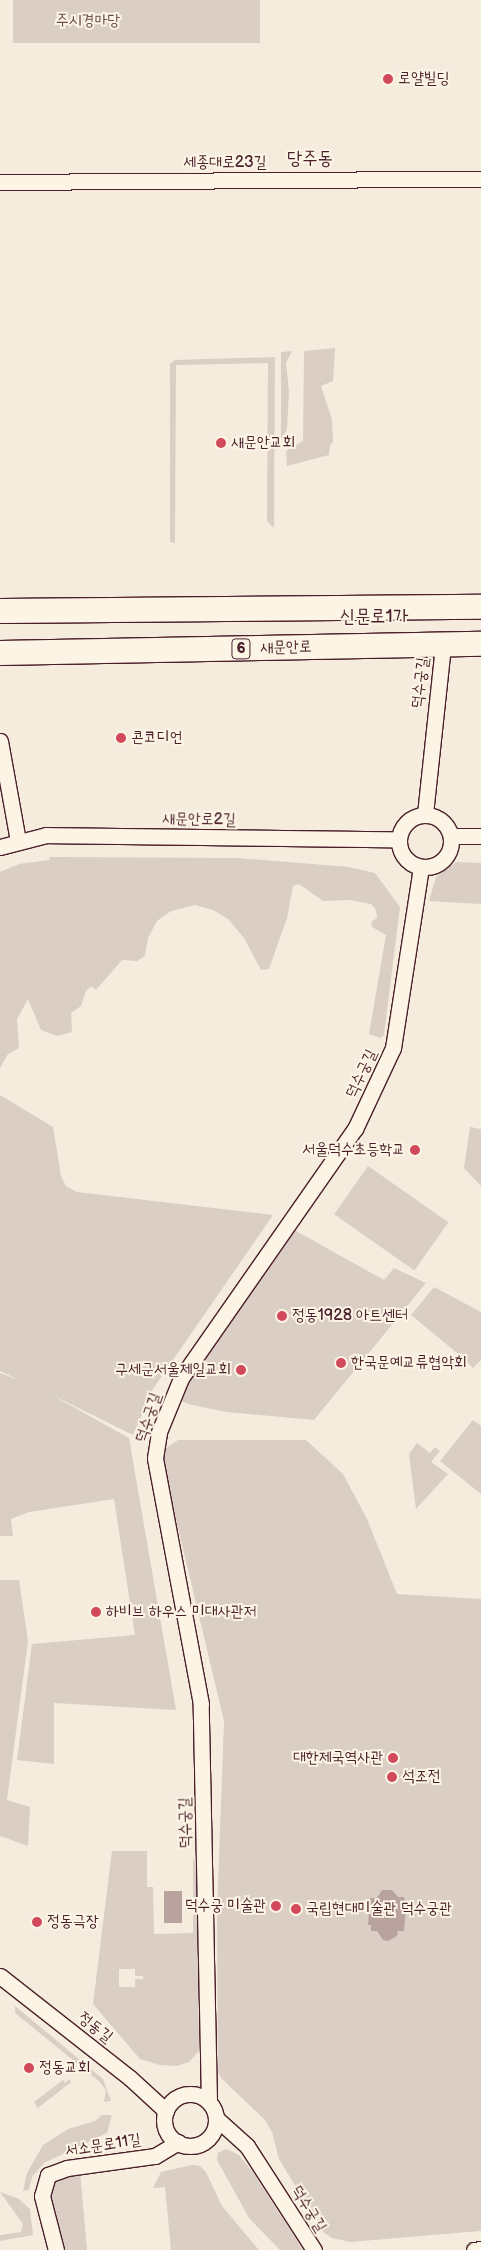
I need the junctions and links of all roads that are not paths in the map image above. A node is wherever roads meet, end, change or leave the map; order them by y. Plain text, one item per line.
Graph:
1 (481, 179) edge
2 (0, 182) edge
3 (481, 607) edge
4 (0, 611) edge
5 (481, 644) edge
6 (443, 645) junction
7 (0, 653) edge
8 (0, 741) edge
9 (425, 814) junction
10 (451, 836) junction
11 (481, 836) edge
12 (398, 839) junction
13 (18, 841) junction
14 (0, 847) edge
15 (421, 867) junction
16 (0, 1976) edge
17 (209, 2102) junction
18 (166, 2111) junction
19 (216, 2118) junction
20 (178, 2142) junction
21 (481, 2249) edge
22 (56, 2250) edge
23 (314, 2250) edge
24 (474, 2250) edge

1 - 2 street, 세종대로23길
3 - 4 main road
5 - 6 main road, 새문안로 / 6
6 - 7 main road, 새문안로 / 6
6 - 9 street, 덕수궁길
8 - 13 street
9 - 10 street
9 - 12 street
10 - 11 street
10 - 15 street
12 - 13 street, 새문안로2길
12 - 15 street
13 - 14 street, 새문안로2길
15 - 17 street, 덕수궁길
16 - 18 street, 정동길
17 - 18 street
17 - 19 street
18 - 20 street
19 - 20 street
19 - 23 street, 덕수궁길
20 - 22 street, 서소문로11길
21 - 24 street

